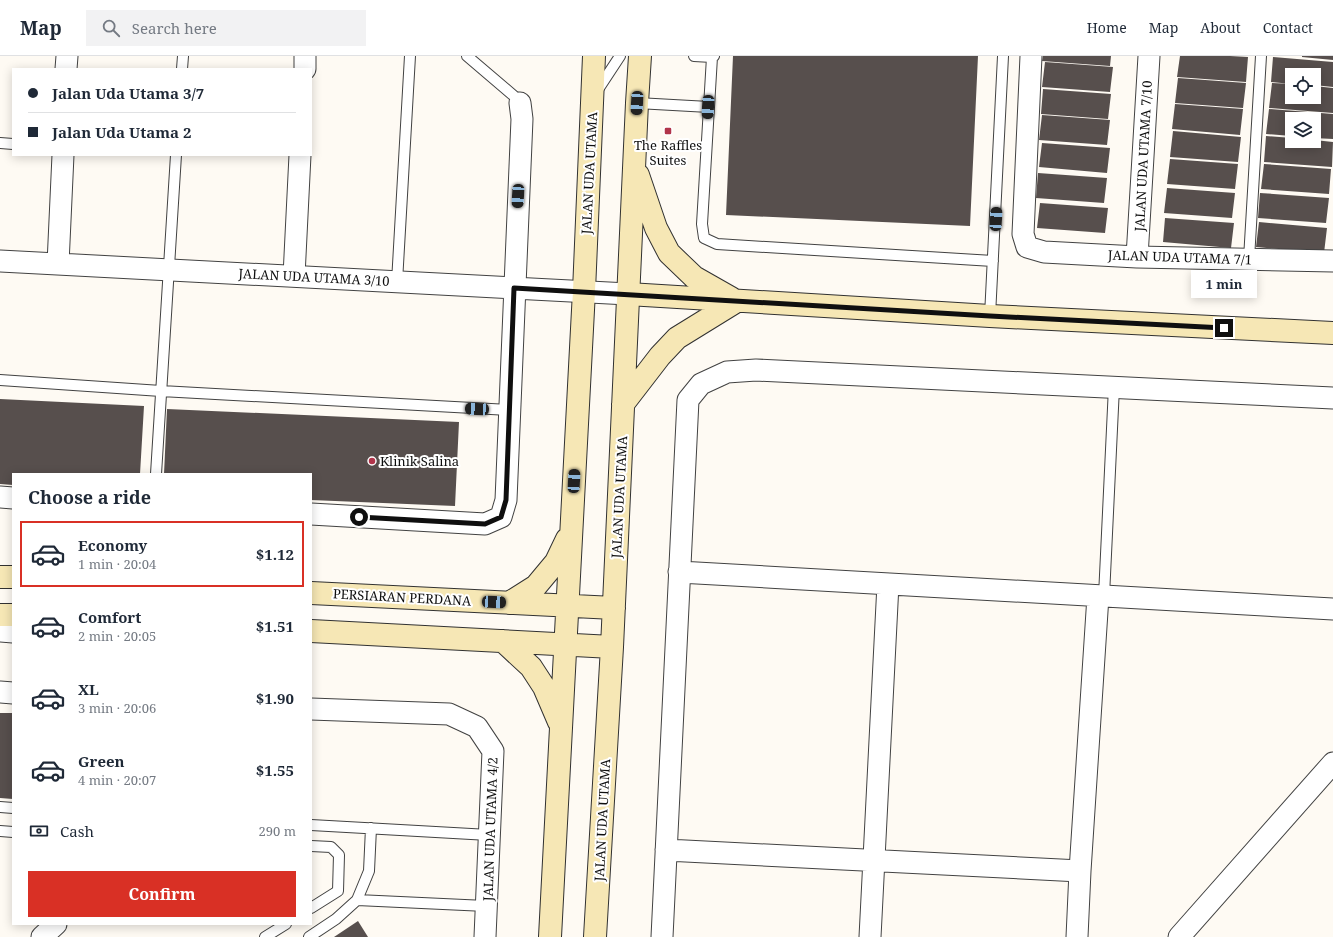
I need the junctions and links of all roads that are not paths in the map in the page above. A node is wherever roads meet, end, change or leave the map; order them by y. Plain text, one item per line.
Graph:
1 (66, 56) edge
2 (183, 56) edge
3 (305, 56) edge
4 (410, 56) edge
5 (467, 56) edge
6 (594, 56) edge
7 (620, 56) edge
8 (640, 56) edge
9 (694, 56) edge
10 (1003, 56) edge
11 (1032, 56) edge
12 (1149, 56) edge
13 (1261, 56) edge
14 (713, 57) edge
15 (66, 68) edge
16 (182, 68) edge
17 (305, 68) edge
18 (592, 98) junction
19 (520, 103) joint
20 (637, 103) junction
21 (708, 107) junction
22 (0, 143) edge
23 (12, 144) edge
24 (63, 156) edge
25 (176, 156) edge
26 (300, 156) edge
27 (634, 165) junction
28 (1137, 256) junction
29 (1248, 259) junction
30 (0, 261) edge
31 (993, 261) junction
32 (1333, 261) edge
33 (58, 264) junction
34 (169, 270) junction
35 (294, 276) junction
36 (397, 282) junction
37 (514, 288) junction
38 (584, 291) junction
39 (628, 294) junction
40 (737, 301) junction
41 (990, 316) junction
42 (1333, 333) edge
43 (0, 380) edge
44 (1114, 387) junction
45 (161, 391) junction
46 (1333, 398) edge
47 (623, 404) junction
48 (509, 410) junction
49 (156, 473) edge
50 (0, 497) edge
51 (12, 498) edge
52 (312, 514) edge
53 (571, 529) junction
54 (680, 572) junction
55 (0, 577) edge
56 (12, 577) edge
57 (888, 584) junction
58 (312, 593) edge
59 (1101, 596) junction
60 (509, 603) junction
61 (567, 606) junction
62 (614, 608) junction
63 (1333, 609) edge
64 (0, 615) edge
65 (12, 615) edge
66 (312, 631) edge
67 (0, 632) edge
68 (12, 632) edge
69 (503, 641) junction
70 (565, 645) junction
71 (612, 647) junction
72 (0, 692) edge
73 (12, 693) edge
74 (312, 709) edge
75 (561, 727) junction
76 (1333, 763) edge
77 (0, 807) edge
78 (12, 808) edge
79 (312, 825) edge
80 (371, 828) junction
81 (0, 831) edge
82 (12, 832) edge
83 (489, 835) junction
84 (312, 846) edge
85 (666, 850) junction
86 (874, 860) junction
87 (1080, 871) junction
88 (357, 900) junction
89 (486, 906) junction
90 (312, 907) edge
91 (55, 925) edge
92 (284, 925) edge
93 (42, 937) edge
94 (265, 937) edge
95 (309, 937) edge
96 (485, 937) edge
97 (550, 937) edge
98 (595, 937) edge
99 (662, 937) edge
100 (870, 937) edge
101 (1077, 937) edge
102 (1179, 937) edge

1 - 15 street
2 - 16 lane
3 - 17 street
4 - 36 lane
5 - 19 lane
6 - 18 main road, JALAN UDA UTAMA
7 - 18 lane
8 - 20 main road, JALAN UDA UTAMA
9 - 14 lane
10 - 31 lane
11 - 28 street, JALAN UDA UTAMA 7/1
12 - 28 street, JALAN UDA UTAMA 7/10
13 - 29 lane
14 - 21 lane
18 - 38 main road, JALAN UDA UTAMA
19 - 37 street
20 - 21 lane
20 - 27 main road, JALAN UDA UTAMA
21 - 31 lane
22 - 23 lane
24 - 33 street
25 - 34 lane
26 - 35 street
27 - 39 main road, JALAN UDA UTAMA
27 - 40 main road
28 - 29 street, JALAN UDA UTAMA 7/1
29 - 32 street, JALAN UDA UTAMA 7/1
30 - 33 street, JALAN UDA UTAMA 3/10
31 - 41 lane
33 - 34 street, JALAN UDA UTAMA 3/10
34 - 35 street, JALAN UDA UTAMA 3/10
34 - 45 lane
35 - 36 street, JALAN UDA UTAMA 3/10
36 - 37 street, JALAN UDA UTAMA 3/10
37 - 38 street, JALAN UDA UTAMA 3/10
37 - 48 street
38 - 39 street, JALAN UDA UTAMA 3/10
38 - 53 main road, JALAN UDA UTAMA
39 - 40 main road
39 - 47 main road, JALAN UDA UTAMA
40 - 41 main road
40 - 47 main road
41 - 42 main road
43 - 45 lane
44 - 46 street
44 - 54 street
44 - 59 lane
45 - 48 lane
45 - 49 lane
47 - 62 main road, JALAN UDA UTAMA
48 - 52 street
50 - 51 street
53 - 60 main road
53 - 61 main road, JALAN UDA UTAMA
54 - 57 street
54 - 85 street
55 - 56 main road
57 - 59 street
57 - 86 street
58 - 60 main road, PERSIARAN PERDANA
59 - 63 street
59 - 87 street
60 - 61 main road, PERSIARAN PERDANA
61 - 62 main road, PERSIARAN PERDANA
61 - 70 main road, JALAN UDA UTAMA
62 - 71 main road, JALAN UDA UTAMA
64 - 65 main road
66 - 69 main road
67 - 68 street
69 - 70 main road
69 - 75 main road
70 - 71 main road
70 - 75 main road, JALAN UDA UTAMA
71 - 98 main road, JALAN UDA UTAMA
72 - 73 street
74 - 83 street, JALAN UDA UTAMA 4/2
75 - 97 main road, JALAN UDA UTAMA
76 - 102 street
77 - 78 lane
79 - 80 lane
80 - 83 lane
80 - 88 lane
81 - 82 lane
83 - 89 street, JALAN UDA UTAMA 4/2
84 - 90 lane
85 - 86 street
85 - 99 street
86 - 87 street
86 - 100 street
87 - 101 street
88 - 89 lane
88 - 95 lane
89 - 96 street, JALAN UDA UTAMA 4/2
91 - 93 street
92 - 94 lane

